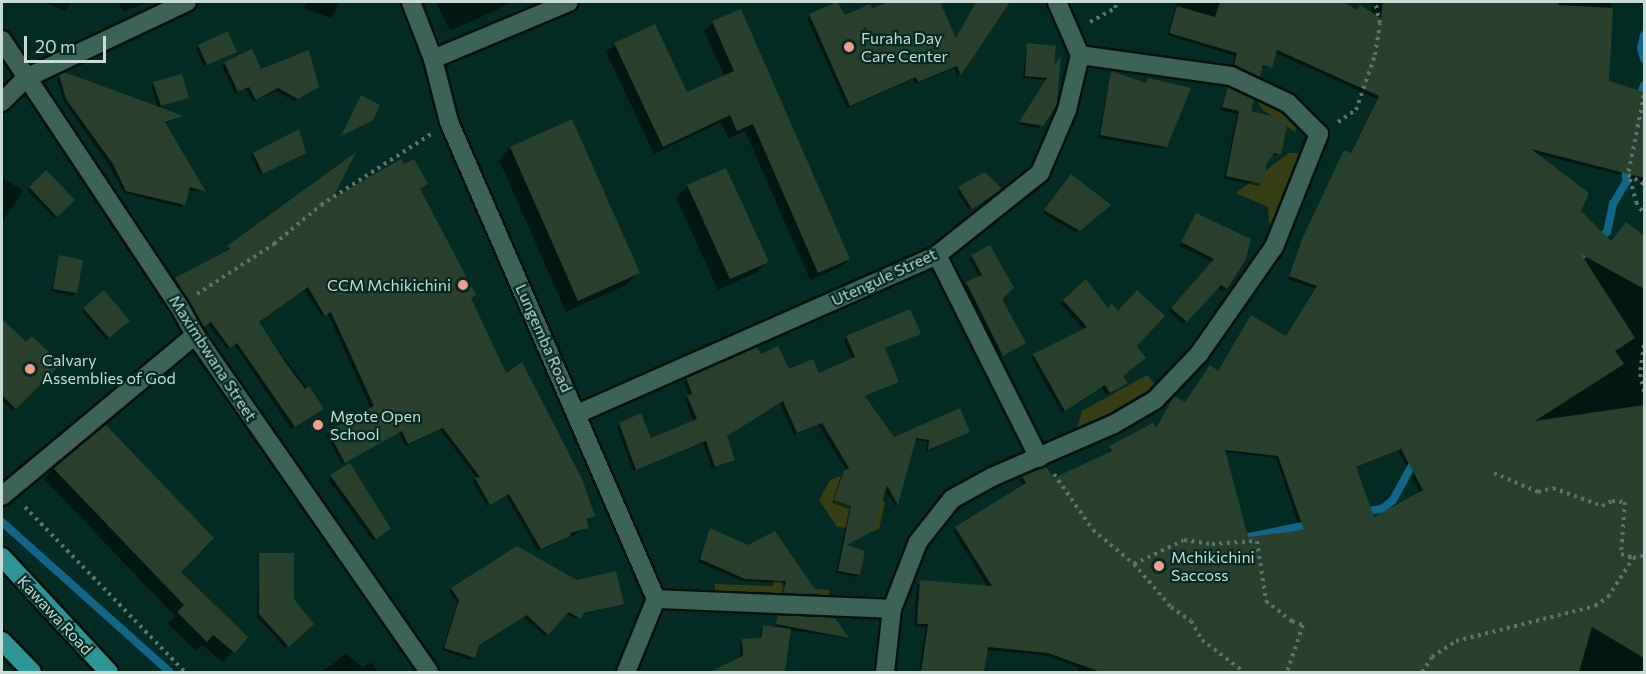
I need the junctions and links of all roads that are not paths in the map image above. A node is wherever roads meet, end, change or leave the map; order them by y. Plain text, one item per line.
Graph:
1 (187, 2) edge
2 (411, 2) edge
3 (569, 2) edge
4 (1058, 2) edge
5 (2, 40) edge
6 (1080, 55) junction
7 (433, 59) junction
8 (26, 78) junction
9 (2, 102) edge
10 (937, 255) junction
11 (195, 335) junction
12 (578, 414) junction
13 (1039, 458) junction
14 (4, 493) edge
15 (2, 557) edge
16 (656, 599) junction
17 (892, 609) junction
18 (2, 641) edge
19 (32, 672) edge
20 (109, 672) edge
21 (429, 672) edge
22 (626, 672) edge
23 (885, 672) edge

1 - 8 street
2 - 7 street, Lungemba Road
3 - 7 street
4 - 6 street
5 - 8 street, Maximbwana Street
6 - 10 street, Utengule Street
6 - 13 street
7 - 12 street, Lungemba Road
8 - 9 street
8 - 11 street, Maximbwana Street
10 - 12 street, Utengule Street
10 - 13 street
11 - 14 street
11 - 21 street, Maximbwana Street
12 - 16 street, Lungemba Road
13 - 17 street
15 - 20 main road, Kawawa Road
16 - 17 street
16 - 22 street
17 - 23 street
18 - 19 main road

